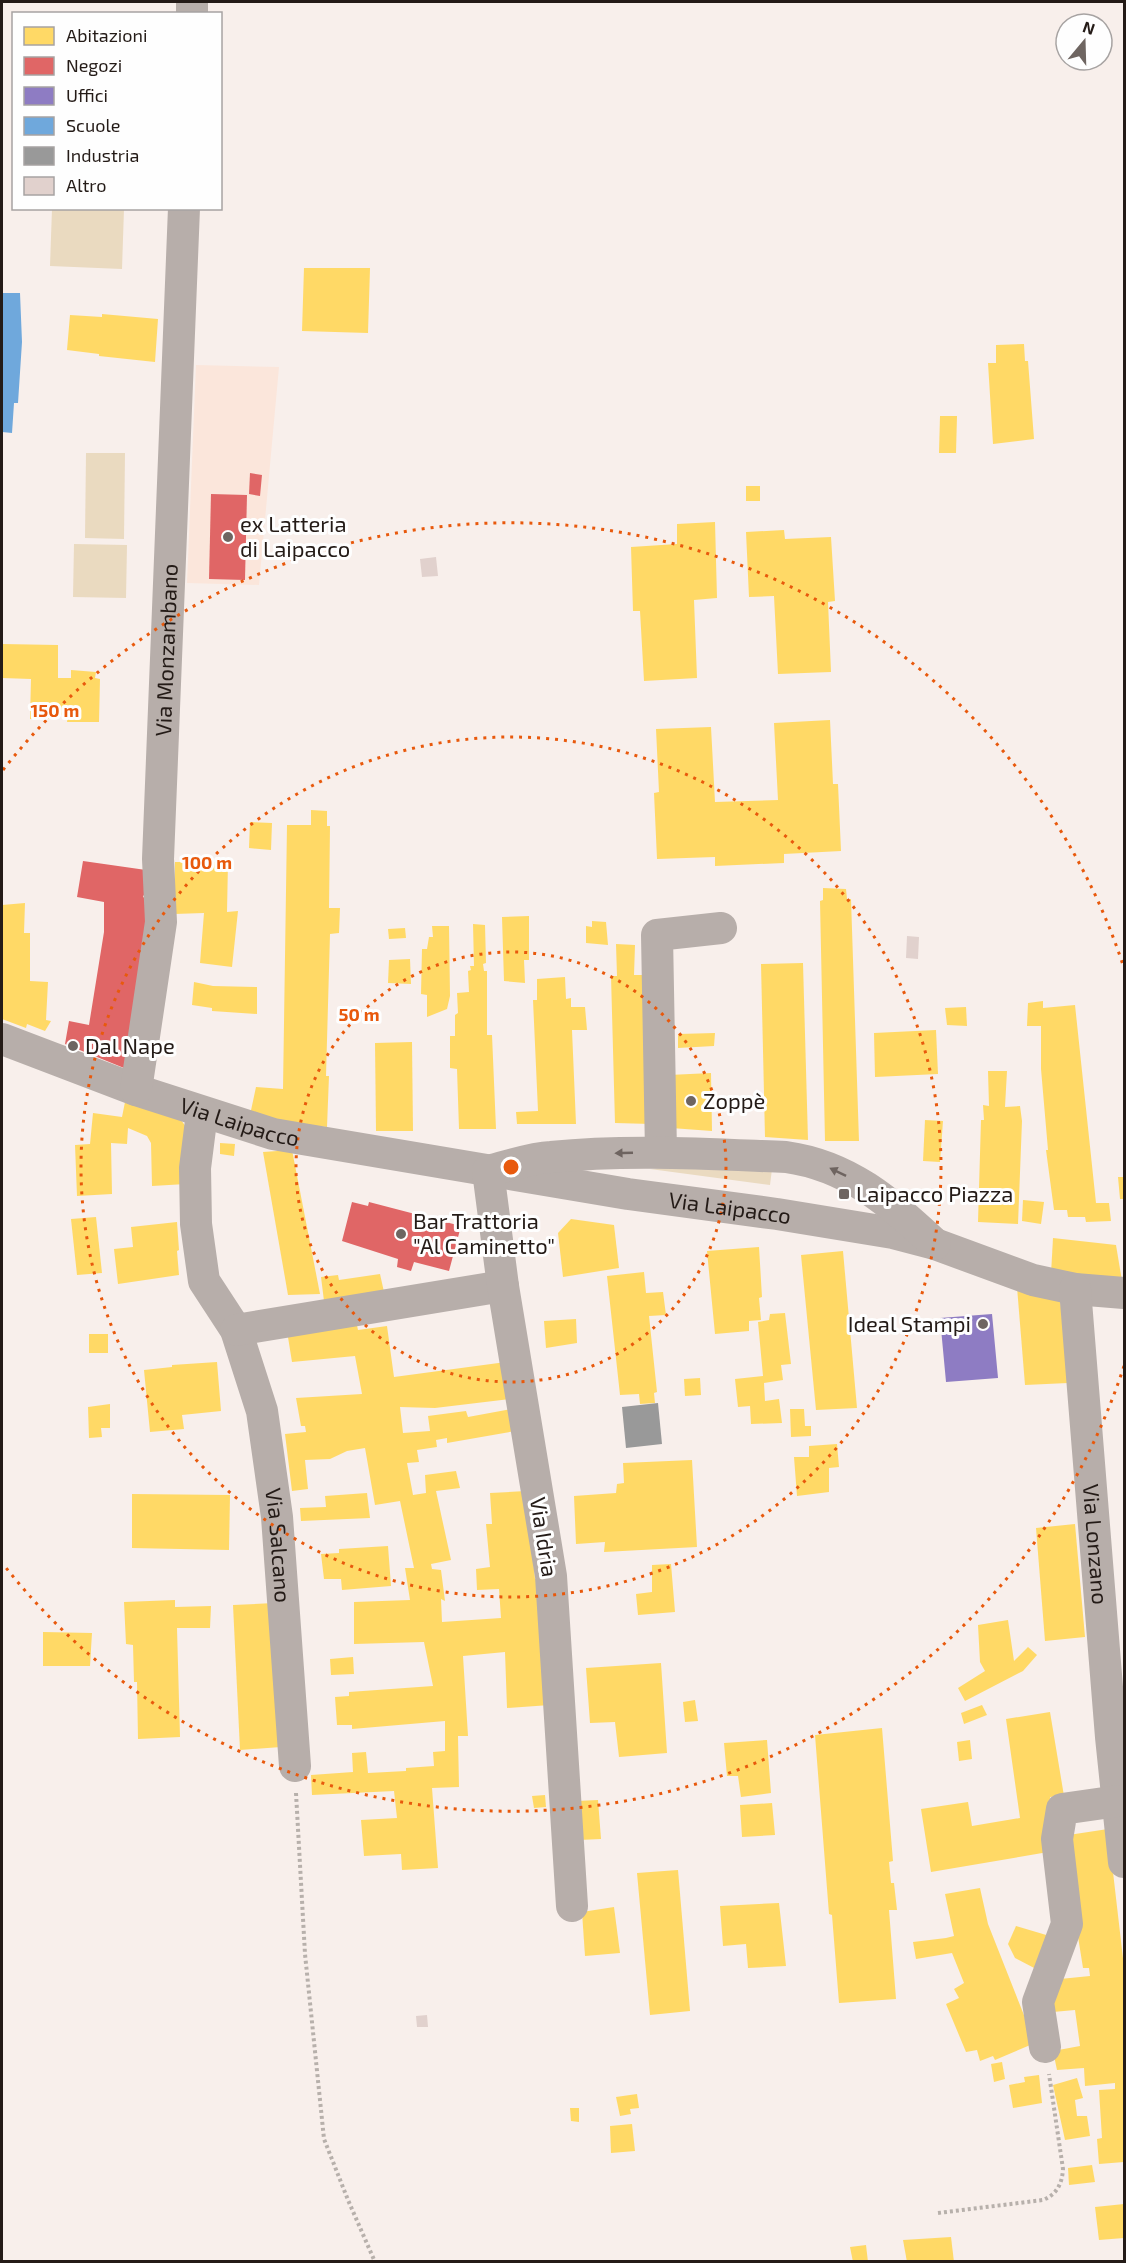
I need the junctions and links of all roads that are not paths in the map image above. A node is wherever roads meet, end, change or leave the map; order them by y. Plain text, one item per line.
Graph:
1 (184, 210) edge
2 (721, 928) dead end
3 (2, 1039) edge
4 (136, 1090) junction
5 (202, 1113) junction
6 (661, 1152) junction
7 (488, 1171) junction
8 (935, 1244) junction
9 (503, 1286) junction
10 (1075, 1289) junction
11 (1125, 1293) edge
12 (236, 1330) junction
13 (295, 1766) road end
14 (1118, 1801) junction
15 (1125, 1862) edge
16 (572, 1906) dead end
17 (1045, 2047) road end

1 - 4 street, Via Monzambano
2 - 6 street
3 - 4 street, Via Laipacco
4 - 5 street, Via Laipacco
5 - 7 street, Via Laipacco
5 - 12 street, Via Salcano
6 -> 7 street, Via Laipacco
8 -> 6 street, Via Laipacco
7 - 8 street, Via Laipacco
7 - 9 street, Via Idria
8 - 10 street, Via Laipacco
9 - 12 street
9 - 16 street, Via Idria
10 - 11 street, Via Laipacco
10 - 14 street, Via Lonzano
12 - 13 street, Via Salcano
14 - 15 street, Via Lonzano
14 - 17 street

